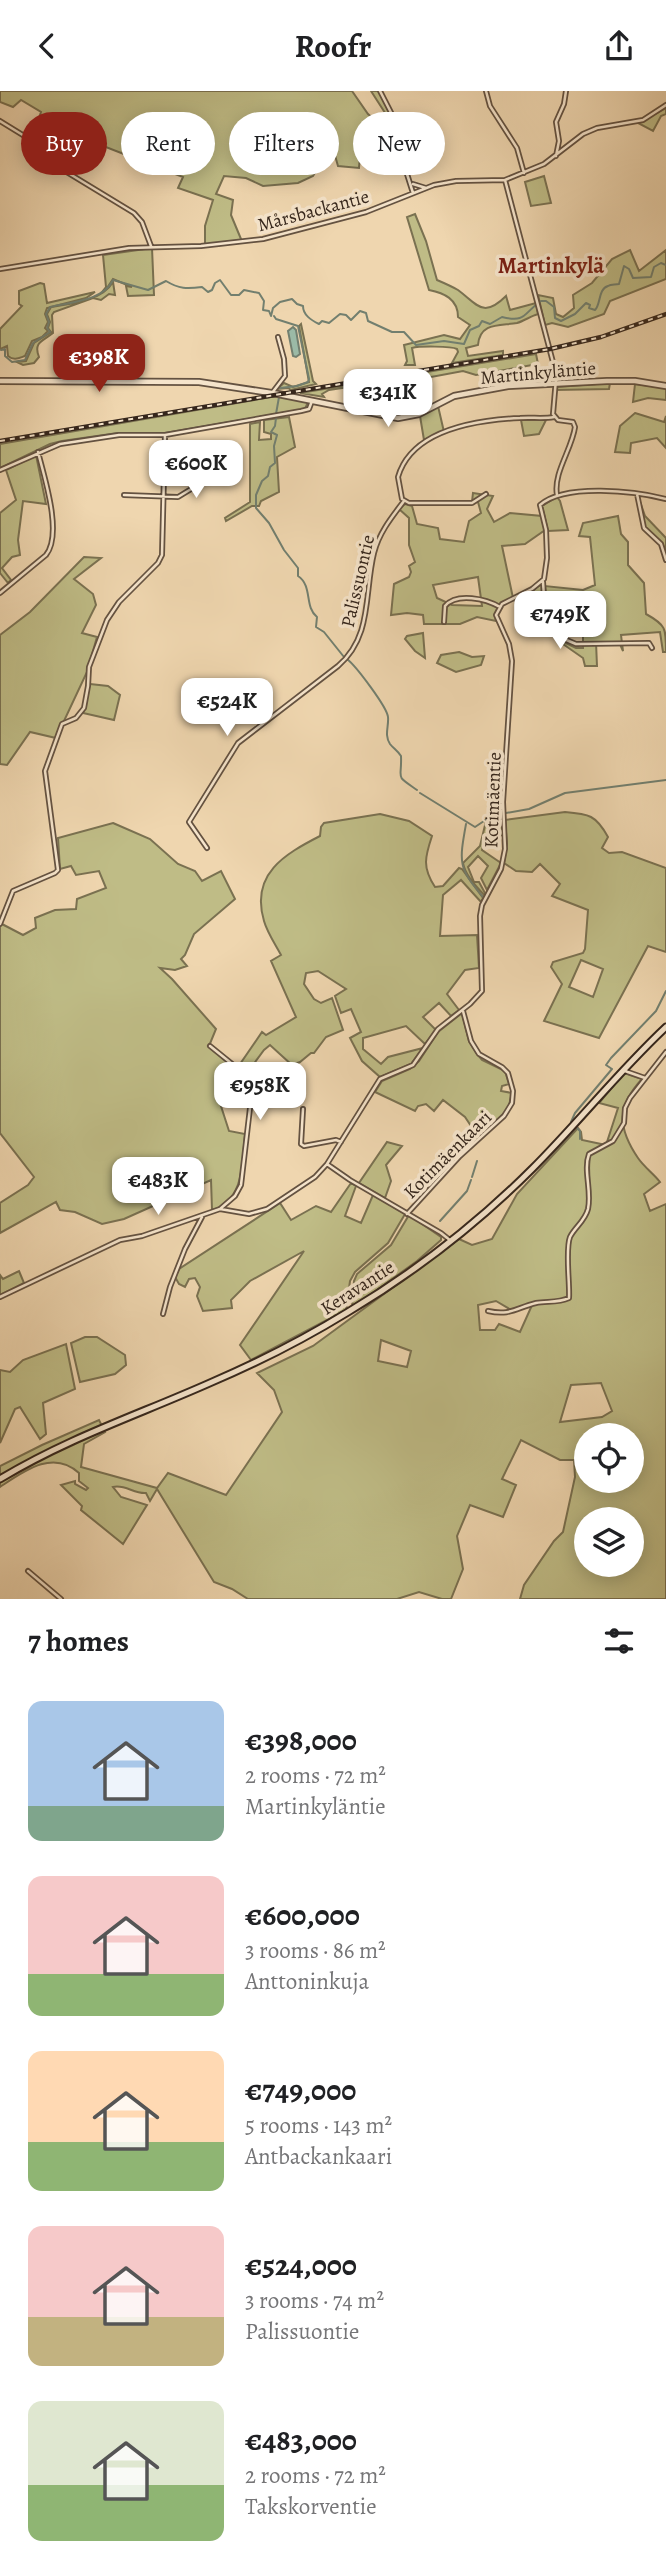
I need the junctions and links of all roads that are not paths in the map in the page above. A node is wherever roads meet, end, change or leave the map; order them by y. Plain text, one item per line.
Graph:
1 (380, 91) edge
2 (486, 91) edge
3 (566, 91) edge
4 (666, 106) edge
5 (0, 121) edge
6 (556, 156) junction
7 (524, 173) junction
8 (505, 180) junction
9 (410, 182) junction
10 (427, 188) junction
11 (413, 193) junction
12 (151, 246) junction
13 (0, 269) edge
14 (278, 337) dead end
15 (0, 381) edge
16 (556, 383) junction
17 (666, 386) edge
18 (272, 393) junction
19 (312, 401) junction
20 (554, 417) junction
21 (165, 435) junction
22 (38, 452) junction
23 (0, 470) edge
24 (219, 472) dead end
25 (486, 494) dead end
26 (637, 494) junction
27 (124, 495) dead end
28 (557, 495) junction
29 (163, 497) junction
30 (666, 499) edge
31 (404, 502) junction
32 (666, 560) edge
33 (544, 579) junction
34 (0, 593) edge
35 (500, 607) junction
36 (444, 622) dead end
37 (652, 648) dead end
38 (207, 848) dead end
39 (0, 924) edge
40 (463, 1010) junction
41 (666, 1027) edge
42 (210, 1046) dead end
43 (666, 1052) edge
44 (624, 1069) junction
45 (645, 1078) junction
46 (303, 1109) dead end
47 (341, 1142) junction
48 (327, 1164) junction
49 (220, 1209) junction
50 (407, 1214) junction
51 (202, 1215) junction
52 (450, 1241) junction
53 (0, 1297) edge
54 (488, 1311) dead end
55 (163, 1314) dead end
56 (0, 1479) edge
57 (28, 1571) dead end
58 (61, 1599) edge

1 - 9 street
2 - 7 street
3 - 6 street
4 - 6 street, Mårsbackantie
5 - 12 street
6 - 7 street, Mårsbackantie
7 - 8 street, Mårsbackantie
8 - 10 street, Mårsbackantie
8 - 16 street
9 - 10 street
9 - 11 street
10 - 11 street, Mårsbackantie
11 - 12 street, Mårsbackantie
12 - 13 street, Mårsbackantie
14 - 18 street
15 - 18 street, Martinkyläntie
16 - 17 street, Martinkyläntie
16 - 19 street, Martinkyläntie
16 - 20 street
18 - 19 street, Martinkyläntie
19 - 21 street
20 - 28 street
20 - 31 street
21 - 22 street
21 - 29 street
22 - 23 street
22 - 34 street
24 - 29 street
25 - 31 street
26 - 28 street
26 - 30 street
26 - 32 street
27 - 29 street
28 - 33 street
29 - 39 street
31 - 38 street, Palissuontie
33 - 35 street
33 - 37 street
35 - 36 street
35 - 40 street, Kotimäentie
40 - 47 street, Kotimäentie
40 - 50 street, Kotimäenkaari
41 - 44 main road, Keravantie
42 - 49 street
43 - 45 street
44 - 45 street
44 - 52 main road, Keravantie
45 - 54 street
46 - 47 street
47 - 48 street, Kotimäentie
48 - 49 street, Kotimäentie
48 - 50 street
49 - 51 street
50 - 52 street
51 - 53 street
51 - 55 street
52 - 56 main road, Keravantie
57 - 58 street

